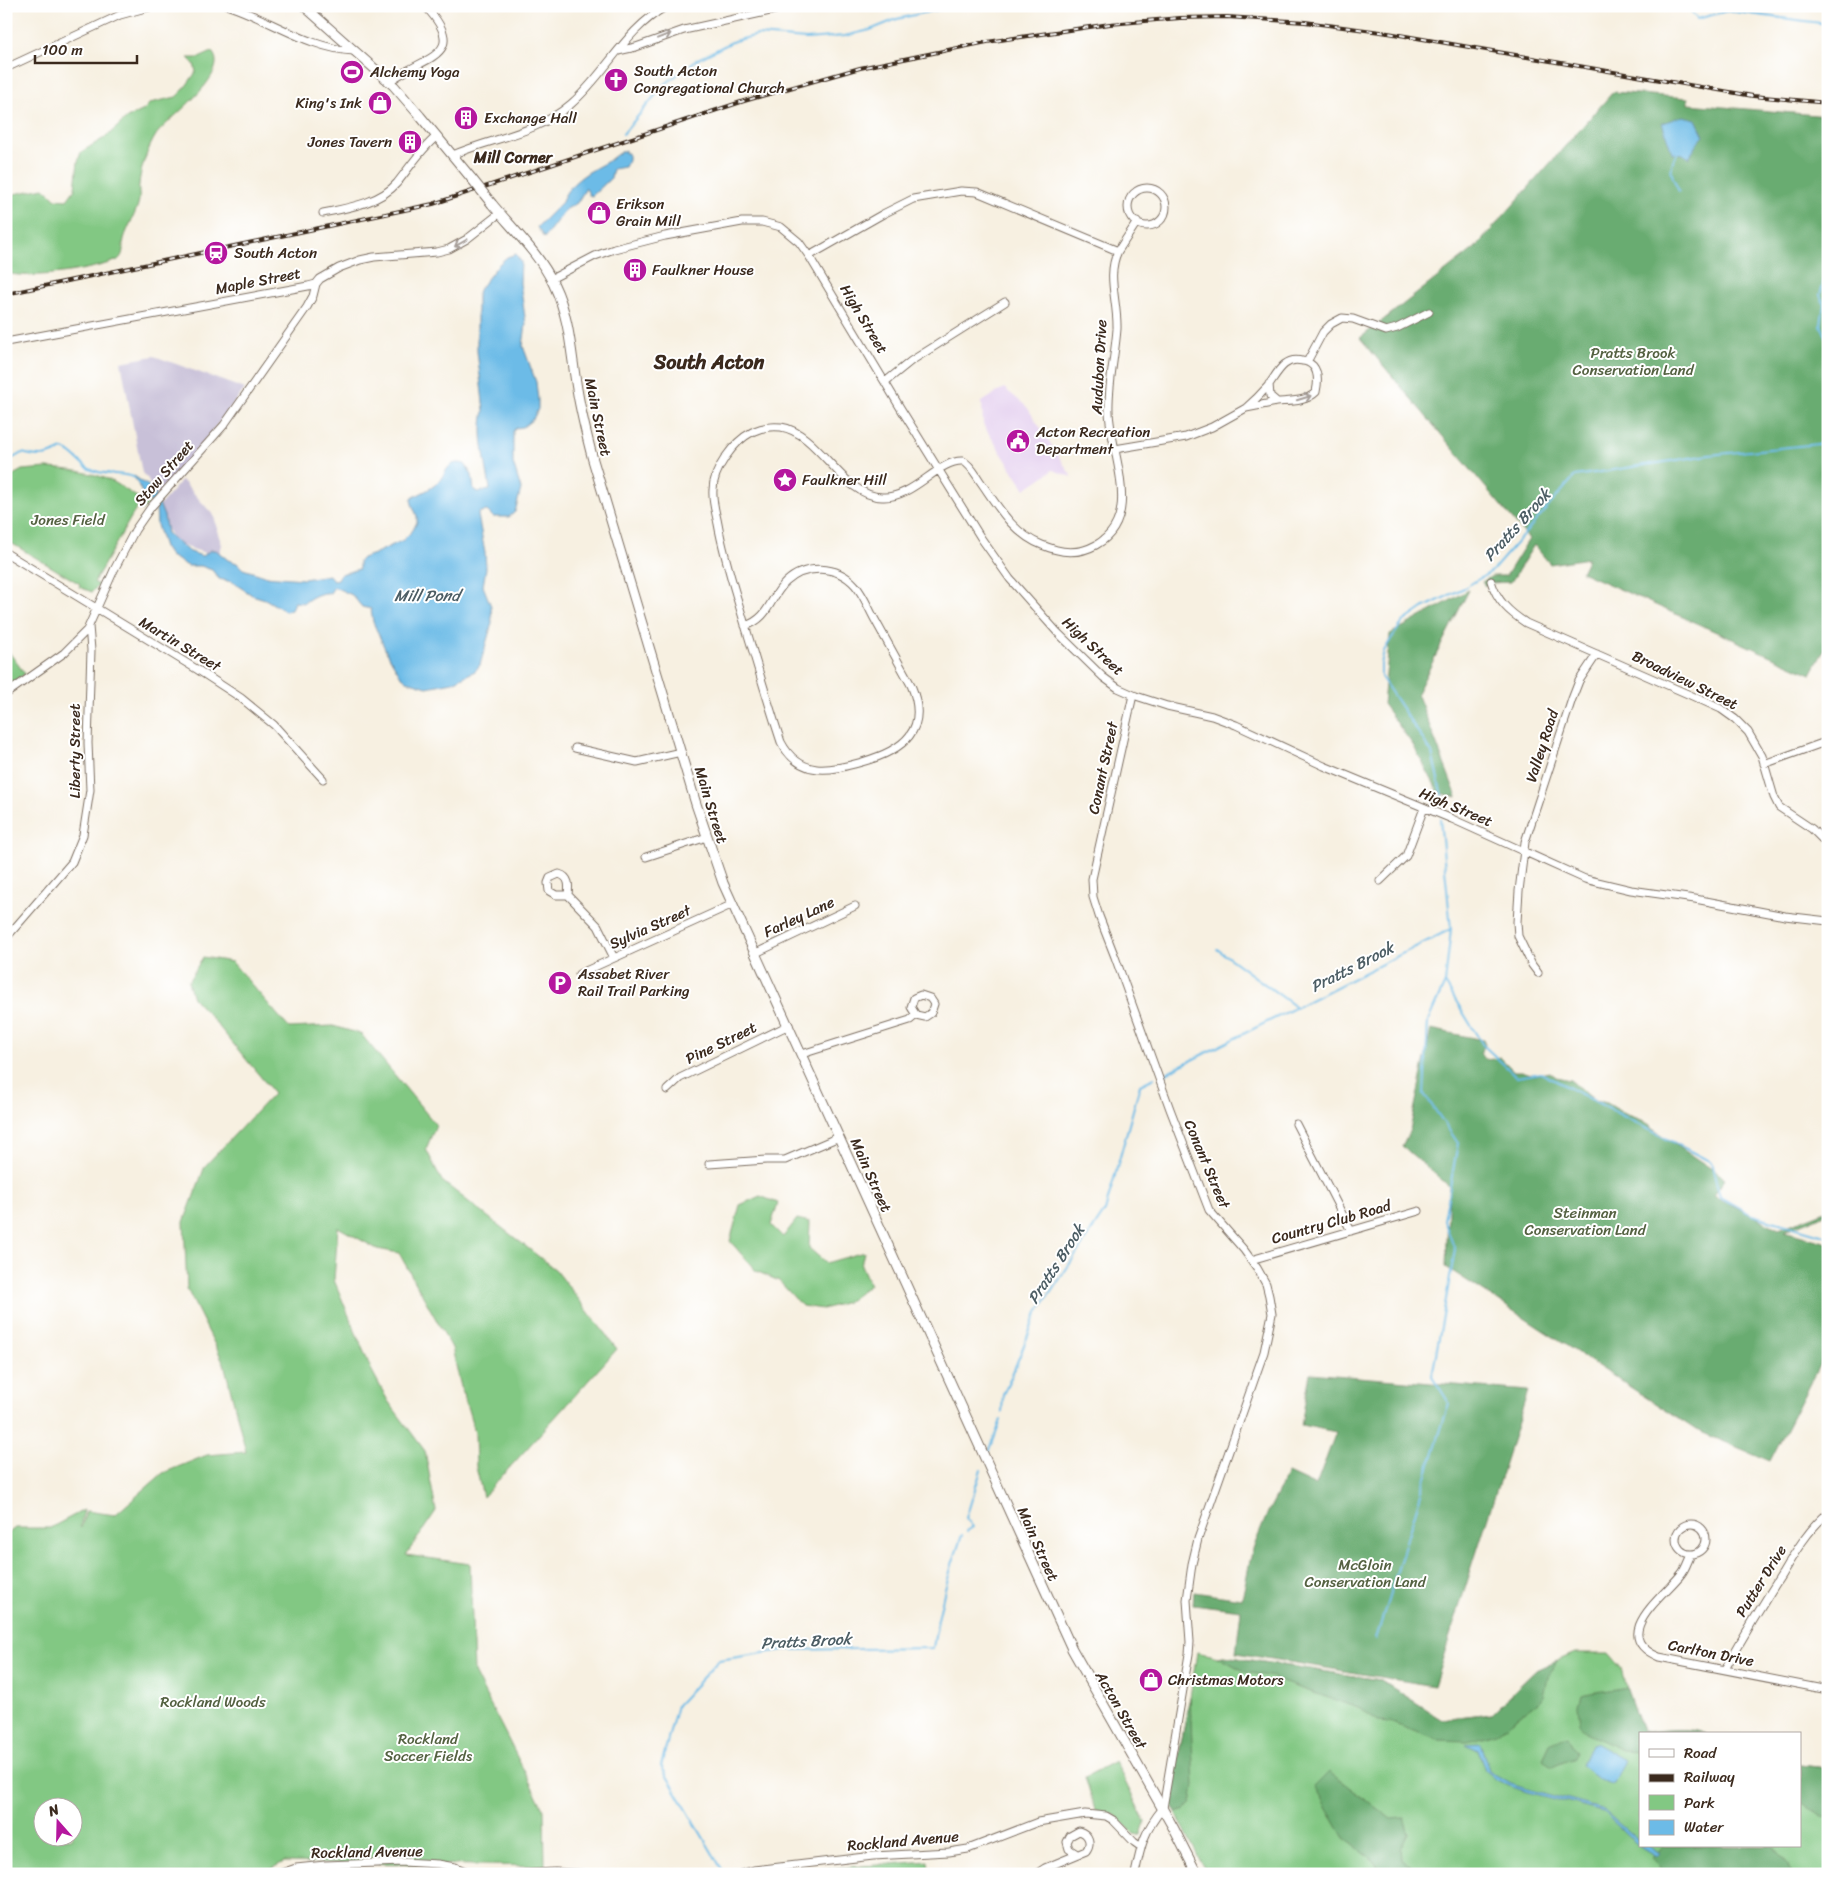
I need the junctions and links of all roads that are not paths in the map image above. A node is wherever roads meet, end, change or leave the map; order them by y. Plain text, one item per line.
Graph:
1 (153, 6) edge
2 (229, 6) edge
3 (304, 6) edge
4 (425, 6) edge
5 (667, 6) edge
6 (792, 6) edge
7 (137, 8) edge
8 (354, 51) junction
9 (618, 51) junction
10 (6, 68) edge
11 (389, 82) junction
12 (437, 136) junction
13 (453, 155) junction
14 (323, 212) dead end
15 (500, 213) junction
16 (1136, 222) junction
17 (1118, 250) junction
18 (809, 256) junction
19 (551, 279) junction
20 (316, 284) junction
21 (1005, 302) dead end
22 (1429, 312) dead end
23 (6, 342) edge
24 (1307, 362) junction
25 (885, 382) junction
26 (1269, 384) junction
27 (1277, 402) junction
28 (1246, 408) junction
29 (1115, 449) junction
30 (939, 471) junction
31 (6, 553) edge
32 (1490, 581) dead end
33 (96, 607) junction
34 (89, 626) junction
35 (746, 626) junction
36 (1597, 654) junction
37 (6, 694) edge
38 (1134, 695) junction
39 (1828, 741) edge
40 (574, 748) dead end
41 (681, 752) junction
42 (1764, 764) junction
43 (323, 779) dead end
44 (1424, 808) junction
45 (706, 837) junction
46 (1828, 845) edge
47 (1524, 852) junction
48 (646, 857) dead end
49 (1380, 881) dead end
50 (568, 895) dead end
51 (733, 904) junction
52 (854, 906) dead end
53 (1828, 921) edge
54 (6, 938) edge
55 (756, 953) junction
56 (614, 958) junction
57 (1538, 973) dead end
58 (579, 974) dead end
59 (916, 1015) dead end
60 (789, 1025) junction
61 (802, 1054) junction
62 (667, 1090) dead end
63 (1296, 1124) dead end
64 (840, 1137) junction
65 (709, 1164) dead end
66 (1419, 1212) dead end
67 (1350, 1231) junction
68 (1251, 1260) junction
69 (1828, 1513) edge
70 (1691, 1555) junction
71 (1072, 1649) joint
72 (1725, 1669) junction
73 (1828, 1690) edge
74 (1162, 1808) junction
75 (1141, 1847) junction
76 (1078, 1854) dead end
77 (279, 1874) edge
78 (485, 1874) edge
79 (516, 1874) edge
80 (593, 1874) edge
81 (740, 1874) edge
82 (1036, 1874) edge
83 (1135, 1874) edge
84 (1197, 1874) edge

1 - 7 street
2 - 8 street
3 - 8 main road, Main Street
4 - 11 street
5 - 9 street
9 -> 6 street
7 - 10 street
8 - 11 main road, Main Street
9 - 13 street
11 - 12 main road, Main Street
12 - 13 main road, Main Street
12 - 14 street
13 - 15 main road, Main Street, bridge
15 - 19 main road, Main Street
15 -> 20 street, Maple Street
16 - 16 street
16 - 17 street, Audubon Drive
17 - 18 street
17 - 29 street, Audubon Drive
18 - 19 street, High Street
18 - 25 street, High Street
19 - 41 main road, Main Street
20 - 23 street, Maple Street
20 - 33 street, Stow Street
21 - 25 street
22 - 24 street
24 - 26 street
27 -> 24 street
25 - 30 street, High Street
26 - 27 street
26 - 28 street
27 - 28 street
28 - 29 street
29 - 30 street, Audubon Drive
30 - 35 street, Audubon Drive
30 - 38 street, High Street
31 - 33 street, Martin Street
32 - 36 street, Broadview Street
33 - 34 street, Stow Street
33 - 43 street, Martin Street
34 - 37 street, Stow Street
34 - 54 street, Liberty Street
35 - 35 street, Audubon Drive
36 - 42 street, Broadview Street
36 - 47 street, Valley Road
38 - 44 street, High Street
38 - 68 street, Conant Street
39 - 42 street
40 - 41 street
41 - 45 main road, Main Street
42 - 46 street, Broadview Street
44 - 47 street, High Street
44 - 49 street
45 - 48 street
45 - 51 main road, Main Street
47 - 53 street, High Street
47 - 57 street, Valley Road
50 - 56 street
51 - 55 main road, Main Street
51 - 56 street, Sylvia Street
52 - 55 street, Farley Lane
55 - 60 main road, Main Street
56 - 58 street, Sylvia Street
59 - 61 street
60 - 61 main road, Main Street
60 - 62 street, Pine Street
61 - 64 main road, Main Street
63 - 67 street
64 - 65 street
64 - 71 main road, Main Street
66 - 67 street, Country Club Road
67 - 68 street, Country Club Road
68 - 74 street, Conant Street
69 - 72 street, Putter Drive
70 - 70 street, Carlton Drive
70 - 72 street, Carlton Drive
71 - 74 main road, Acton Street
72 - 73 street, Carlton Drive
74 - 75 street
74 - 84 main road, Acton Street
75 - 81 street, Rockland Avenue
75 - 83 street
76 - 82 street
77 - 78 street, Rockland Avenue
79 - 80 street

